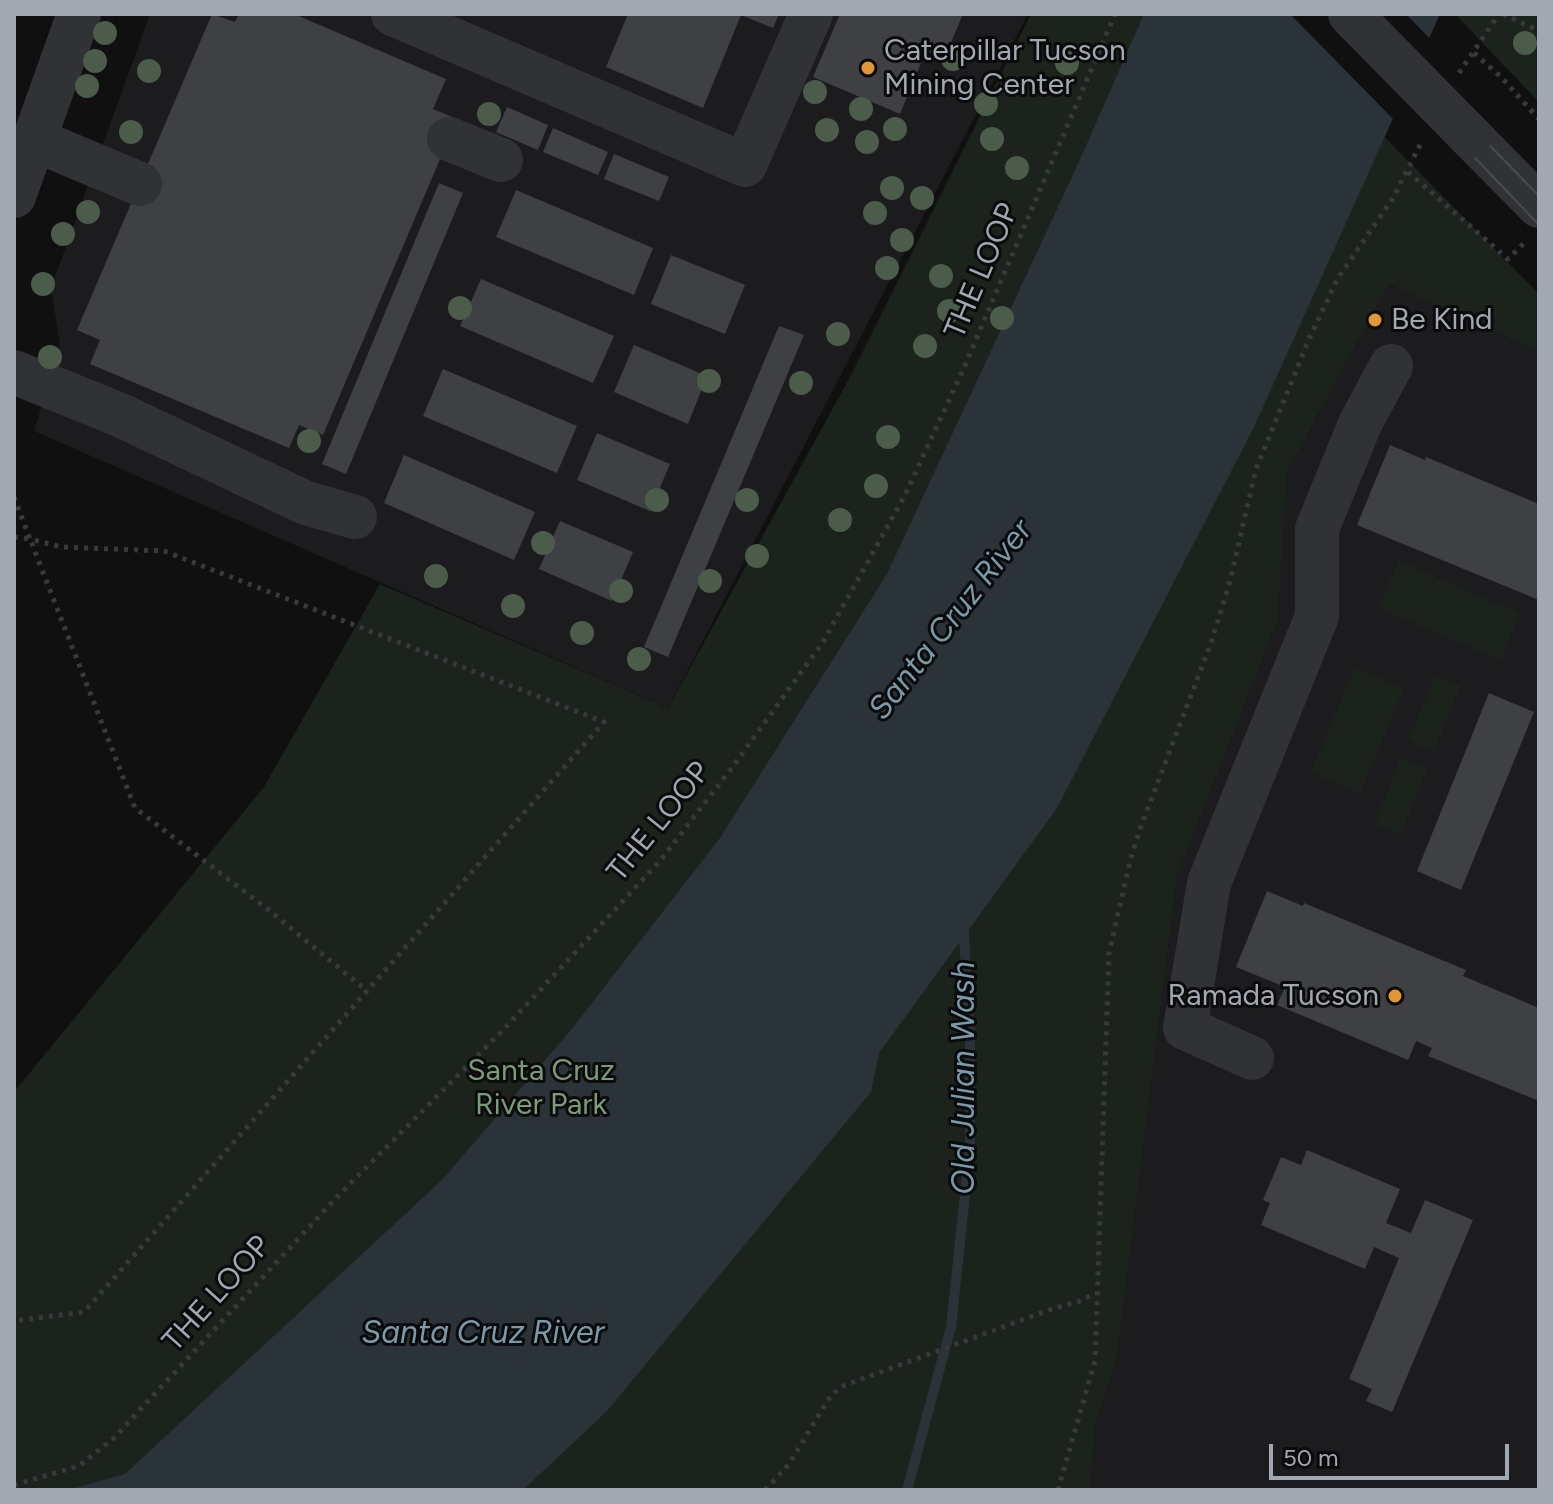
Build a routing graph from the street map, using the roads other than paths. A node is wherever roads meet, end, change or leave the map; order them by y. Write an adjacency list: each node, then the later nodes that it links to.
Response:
1 (79, 14): 6 (street)
2 (393, 14): 3 (street)
3 (811, 14)
4 (1350, 14): 10 (street, bridge)
5 (449, 139): 7 (street)
6 (35, 140): 8 (street); 9 (street)
7 (501, 160)
8 (140, 184)
9 (14, 196)
10 (1532, 224)
11 (1391, 366): 14 (street)
12 (14, 372): 13 (street)
13 (355, 517)
14 (1252, 1058)

